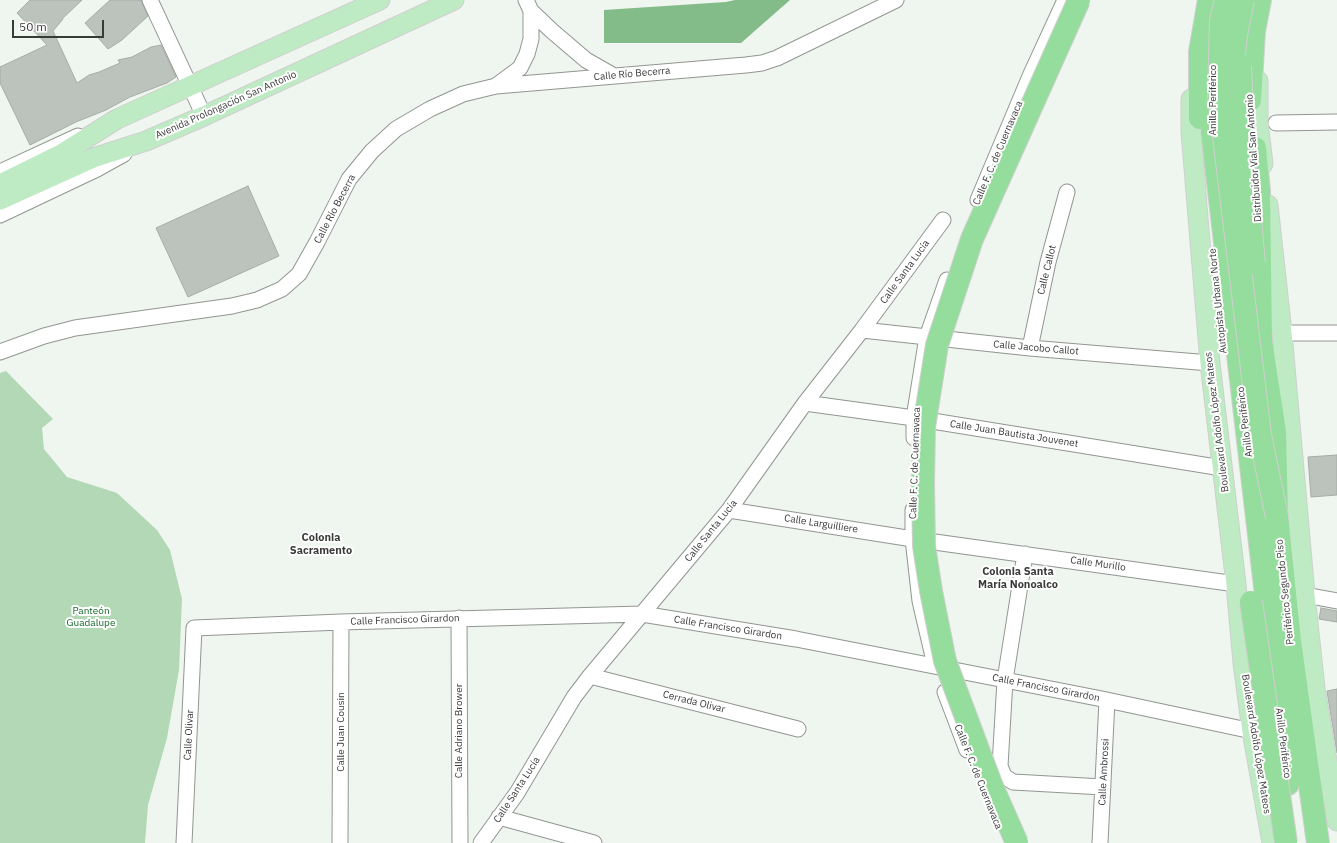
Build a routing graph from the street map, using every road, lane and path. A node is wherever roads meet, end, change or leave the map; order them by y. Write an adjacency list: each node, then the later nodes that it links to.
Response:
1 (150, 0): 20 (street)
2 (380, 0): 20 (main road)
3 (454, 0): 22 (main road, Avenida Prolongación San Antonio)
4 (896, 0): 19 (street, Calle Río Becerra)
5 (1065, 0): 36 (street, Calle F. C. de Cuernavaca)
6 (1079, 0): 72 (highway, bridge)
7 (1200, 0): 40 (main road, Boulevard Adolfo López Mateos)
8 (1208, 0): 76 (highway, Autopista Urbana Norte, bridge)
9 (1218, 0): 61 (highway, Anillo Periférico)
10 (1226, 0): 18 (highway, bridge)
11 (1233, 0): 18 (highway)
12 (1243, 0): 18 (highway, bridge)
13 (1247, 0): 78 (highway, Anillo Periférico)
14 (1253, 0): 18 (highway)
15 (1260, 0): 37 (highway, Distribuidor Vial San Antonio)
16 (1270, 0): 34 (main road)
17 (529, 6): 19 (street); 21 (street)
18 (1230, 62): 37 (highway, bridge); 45 (highway, bridge)
19 (614, 76): 21 (street, Calle Río Becerra)
20 (190, 86): 22 (street); 23 (main road)
21 (496, 86): 39 (street, Calle Río Becerra)
22 (204, 116): 26 (main road, Avenida Prolongación San Antonio)
23 (117, 119): 27 (street); 28 (main road)
24 (1337, 122): 25 (street)
25 (1276, 123)
26 (146, 141): 30 (main road); 31 (street, Avenida Prolongación San Antonio)
27 (0, 172)
28 (0, 184)
29 (1067, 192): 38 (street, Calle Callot)
30 (0, 200)
31 (0, 215)
32 (944, 220): 33 (street, Calle Santa Lucía)
33 (862, 330): 36 (street, Calle Jacobo Callot); 41 (street, Calle Santa Lucía)
34 (1282, 333): 35 (street); 49 (main road)
35 (1337, 333)
36 (927, 337): 38 (street, Calle Jacobo Callot); 42 (street, Calle F. C. de Cuernavaca)
37 (1261, 341): 45 (highway, Periférico Segundo Piso, bridge)
38 (1030, 348): 40 (street, Calle Jacobo Callot)
39 (0, 352)
40 (1210, 363): 43 (main road, Boulevard Adolfo López Mateos)
41 (805, 403): 42 (street, Calle Juan Bautista Jouvenet); 44 (street, Calle Santa Lucía)
42 (914, 418): 43 (street, Calle Juan Bautista Jouvenet); 46 (street, Calle F. C. de Cuernavaca)
43 (1222, 468): 48 (main road, Boulevard Adolfo López Mateos)
44 (729, 510): 46 (street, Calle Larguilliere); 51 (street, Calle Santa Lucía)
45 (1277, 517): 55 (highway, Periférico Segundo Piso)
46 (913, 539): 47 (street, Calle Murillo); 56 (street, Calle F. C. de Cuernavaca)
47 (1025, 554): 48 (street, Calle Murillo); 58 (street)
48 (1236, 584): 62 (main road, Boulevard Adolfo López Mateos)
49 (1305, 596): 50 (street); 65 (main road)
50 (1337, 602)
51 (642, 614): 52 (street, Calle Francisco Girardon); 56 (street, Calle Francisco Girardon); 57 (street, Calle Santa Lucía)
52 (459, 618): 53 (street, Calle Francisco Girardon); 68 (street, Calle Adriano Brower)
53 (341, 622): 54 (street, Calle Francisco Girardon); 67 (street, Calle Juan Cousin)
54 (194, 628): 66 (street, Calle Olivar)
55 (1290, 641): 79 (highway, Periférico Segundo Piso); 80 (highway)
56 (936, 666): 58 (street, Calle Francisco Girardon); 71 (street, Calle F. C. de Cuernavaca)
57 (590, 676): 60 (street, Cerrada Olivar); 64 (street, Calle Santa Lucía)
58 (1005, 680): 59 (street, Calle Francisco Girardon); 63 (street)
59 (1107, 700): 62 (street, Calle Francisco Girardon); 63 (street, Calle Ambrossi)
60 (798, 729)
61 (1281, 730): 75 (highway); 77 (highway, Anillo Periférico)
62 (1252, 731): 74 (main road, Boulevard Adolfo López Mateos)
63 (1103, 787): 73 (street, Calle Ambrossi)
64 (499, 817): 69 (street, Calle Santa Lucía); 70 (street)
65 (1337, 821)
66 (184, 843)
67 (340, 843)
68 (460, 843)
69 (480, 843)
70 (594, 843)
71 (1006, 843)
72 (1016, 843)
73 (1100, 843)
74 (1272, 843)
75 (1279, 843)
76 (1286, 843)
77 (1296, 843)
78 (1311, 843)
79 (1318, 843)
80 (1334, 843)

